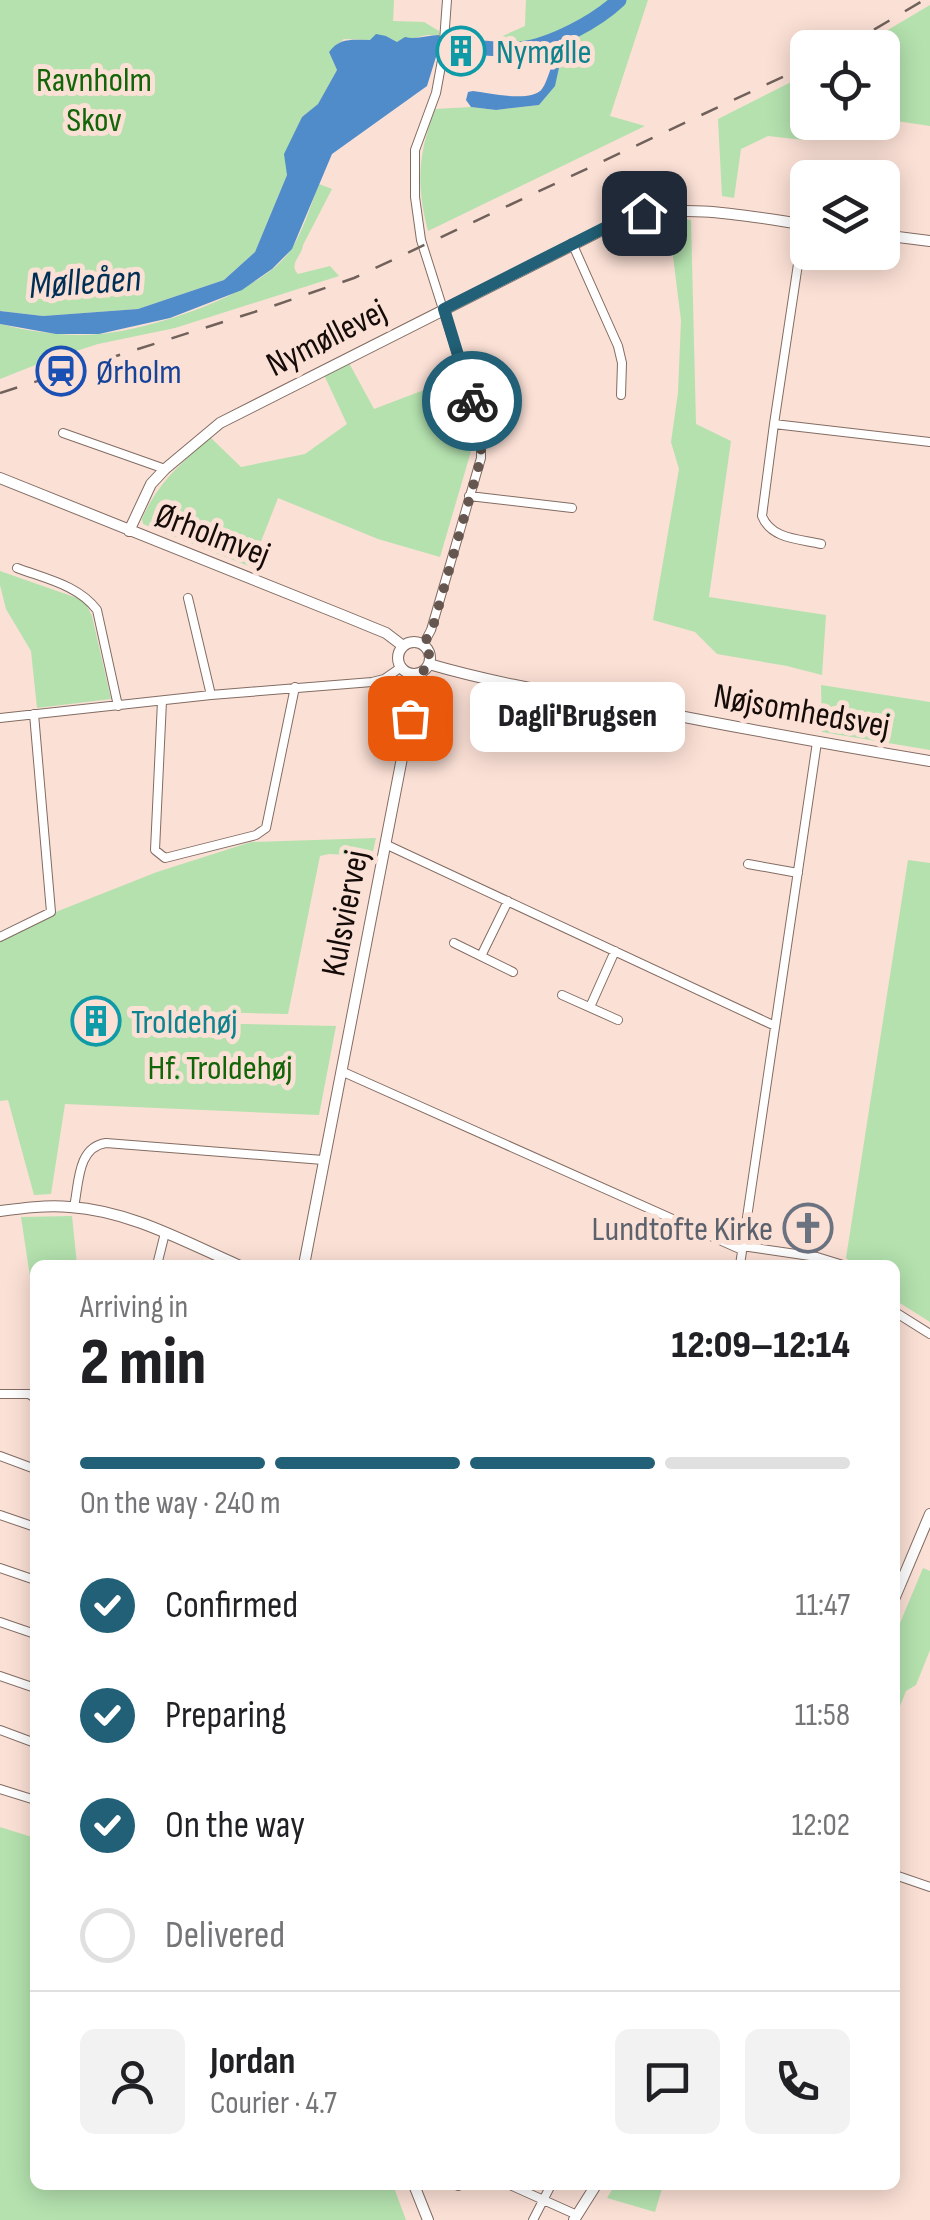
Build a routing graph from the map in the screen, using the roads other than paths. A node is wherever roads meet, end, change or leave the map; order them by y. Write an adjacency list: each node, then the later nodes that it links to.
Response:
1 (446, 0): 7 (street)
2 (790, 223): 5 (street, Nymøllevej)
3 (900, 237): 4 (street)
4 (930, 241)
5 (572, 243): 7 (street, Nymøllevej); 8 (street)
6 (799, 270): 9 (street)
7 (444, 309): 12 (street, Nymøllevej); 14 (street)
8 (620, 395)
9 (774, 424): 11 (street); 17 (street)
10 (63, 433): 12 (street)
11 (930, 442)
12 (165, 468): 16 (street, Nymøllevej)
13 (0, 478): 16 (street, Ørholmvej)
14 (469, 496): 15 (street); 20 (street)
15 (572, 508)
16 (130, 531): 21 (street, Ørholmvej)
17 (821, 544)
18 (17, 568): 28 (street)
19 (188, 598): 26 (street)
20 (423, 645): 21 (street); 22 (street)
21 (402, 646): 23 (street)
22 (429, 664): 24 (street); 31 (street, Nøjsomhedsvej)
23 (400, 668): 24 (street); 25 (street)
24 (414, 675): 33 (street, Kulsviervej)
25 (295, 687): 26 (street); 27 (street)
26 (212, 695): 27 (street)
27 (162, 701): 28 (street)
28 (118, 706): 29 (street)
29 (34, 714): 30 (street); 37 (street)
30 (0, 718)
31 (817, 742): 32 (street, Nøjsomhedsvej); 35 (street)
32 (930, 761)
33 (385, 844): 36 (street); 46 (street, Kulsviervej)
34 (748, 864): 35 (street)
35 (798, 873): 45 (street)
36 (508, 901): 39 (street); 40 (street)
37 (2, 937)
38 (454, 943): 40 (street)
39 (615, 951): 43 (street); 45 (street)
40 (480, 956): 41 (street)
41 (514, 972)
42 (562, 994): 43 (street)
43 (590, 1007): 44 (street)
44 (618, 1020)
45 (776, 1026): 51 (street)
46 (341, 1071): 47 (street, Kulsviervej); 51 (street)
47 (324, 1160): 48 (street); 54 (street, Kulsviervej)
48 (74, 1207): 49 (street); 50 (street)
49 (0, 1210)
50 (165, 1232): 52 (street); 53 (street)
51 (742, 1248): 55 (street); 56 (street)
52 (158, 1260)
53 (227, 1260)
54 (305, 1260)
55 (741, 1260)
56 (827, 1260)
57 (900, 1315): 58 (street)
58 (930, 1334)
59 (0, 1394): 60 (street)
60 (30, 1395)
61 (0, 1456): 62 (street)
62 (30, 1467)
63 (0, 1514): 65 (street)
64 (930, 1514): 68 (street)
65 (30, 1525)
66 (0, 1568): 67 (street)
67 (30, 1578)
68 (900, 1585)
69 (0, 1622): 70 (street)
70 (30, 1632)
71 (0, 1676): 72 (street)
72 (30, 1686)
73 (0, 1730): 74 (street)
74 (30, 1740)
75 (0, 1789): 76 (street)
76 (30, 1798)
77 (900, 1877): 78 (street)
78 (930, 1886)
79 (416, 2190): 85 (street)
80 (521, 2190): 83 (street)
81 (548, 2190): 83 (street)
82 (593, 2190): 84 (street)
83 (543, 2200): 84 (street); 86 (street)
84 (576, 2217)
85 (428, 2220)
86 (532, 2220)

